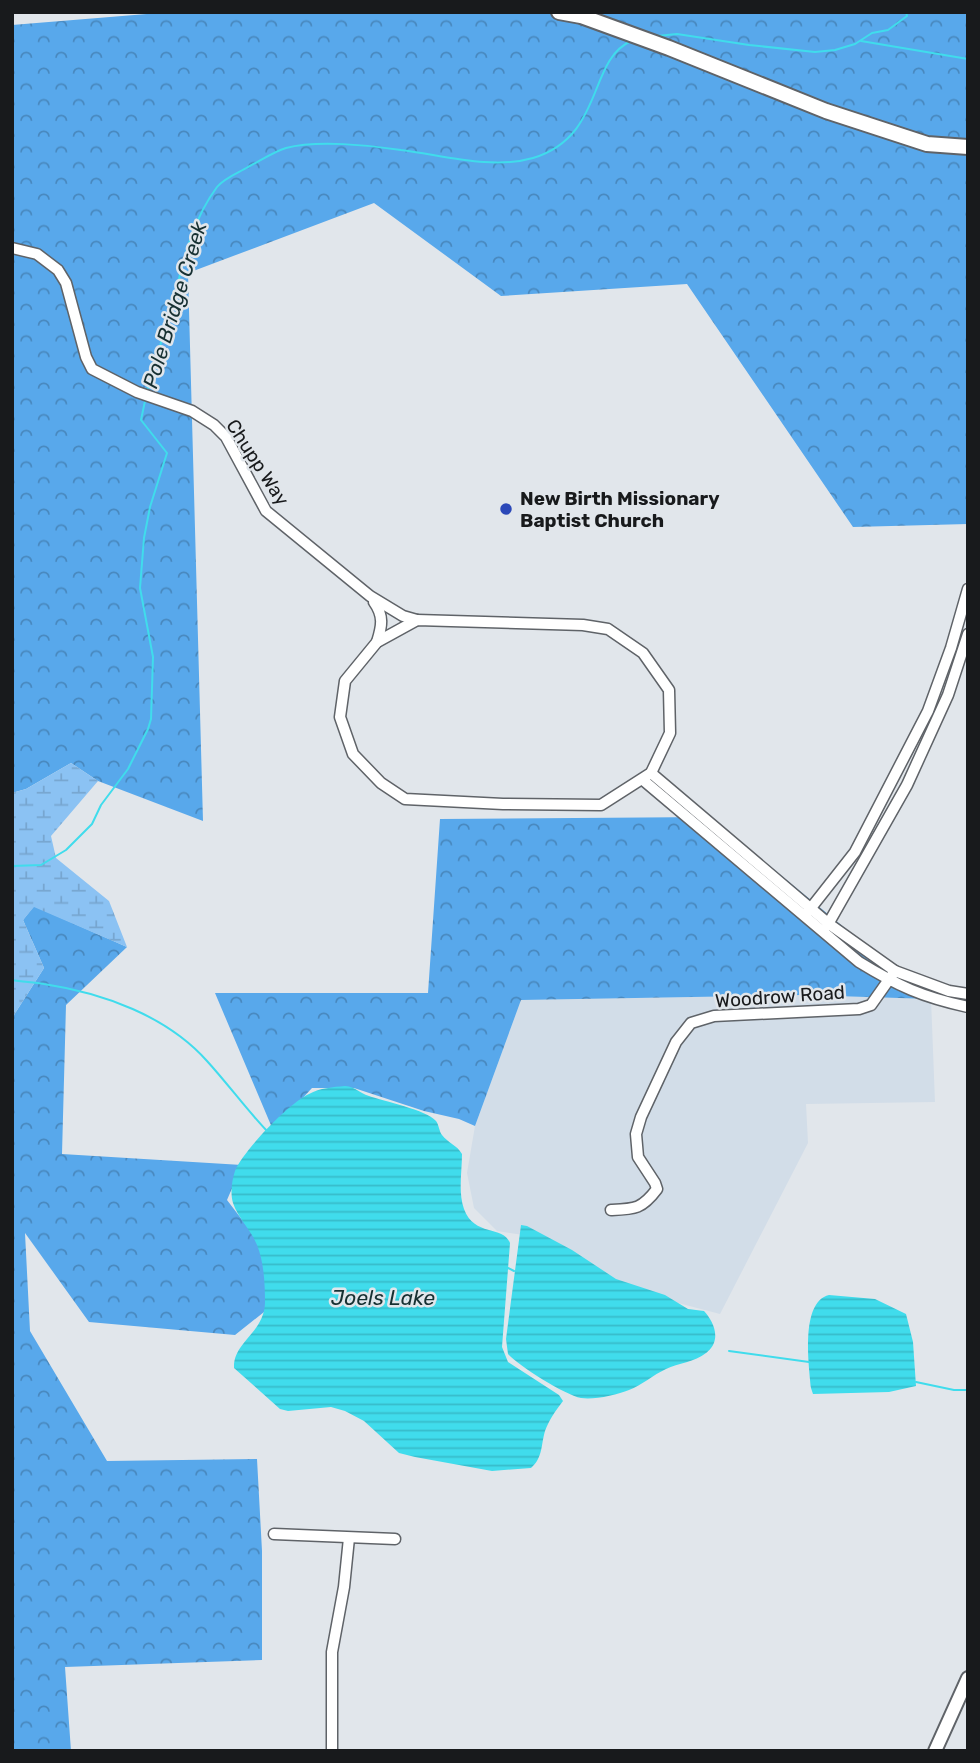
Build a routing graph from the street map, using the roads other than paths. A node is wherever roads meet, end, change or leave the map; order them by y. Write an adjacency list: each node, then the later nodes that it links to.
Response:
1 (559, 12): 2 (highway)
2 (968, 144)
3 (12, 248): 5 (street, Chupp Way)
4 (968, 589): 10 (street)
5 (370, 596): 6 (street, Chupp Way); 8 (street)
6 (417, 620): 8 (street); 9 (street)
7 (968, 634): 11 (street)
8 (377, 642): 9 (street)
9 (647, 777): 10 (street, Woodrow Road)
10 (808, 913): 11 (street, Woodrow Road)
11 (825, 928): 12 (street, Woodrow Road)
12 (892, 976): 13 (street, Woodrow Road); 14 (street, Woodrow Road); 15 (street, Woodrow Road)
13 (968, 994)
14 (968, 1007)
15 (611, 1210)
16 (274, 1534): 17 (street)
17 (349, 1538): 18 (street); 20 (street)
18 (395, 1539)
19 (968, 1678): 21 (main road)
20 (332, 1751)
21 (935, 1751)

